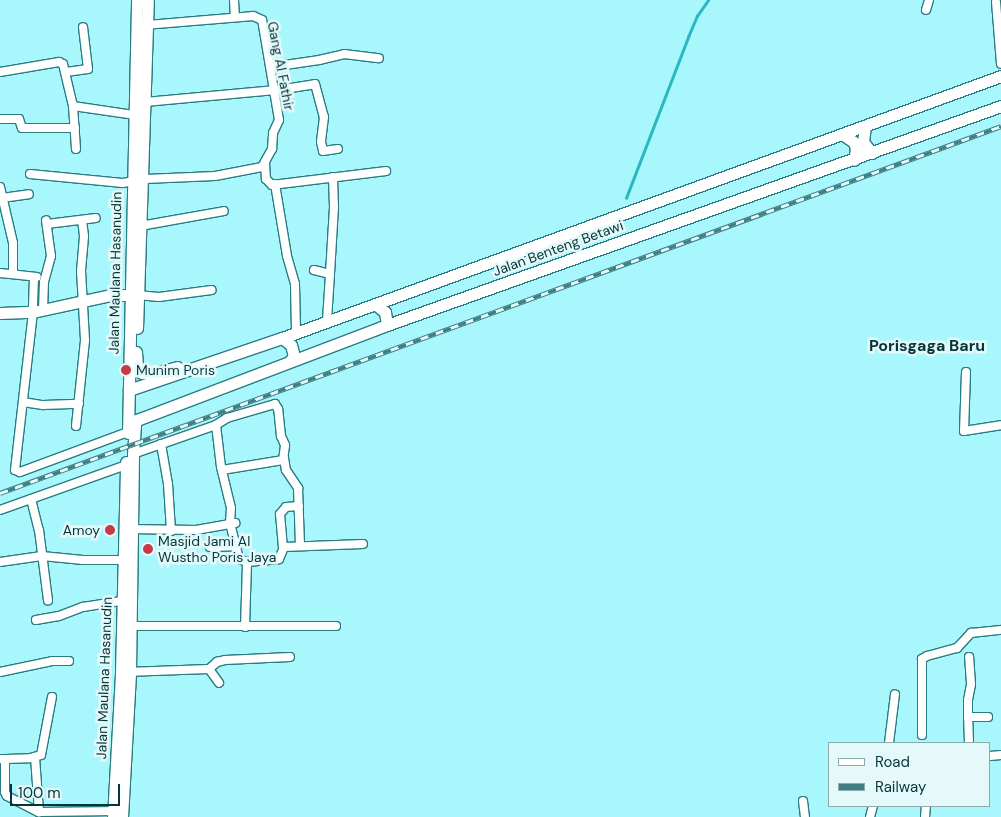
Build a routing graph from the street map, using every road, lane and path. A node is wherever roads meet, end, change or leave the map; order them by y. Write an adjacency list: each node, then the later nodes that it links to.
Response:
1 (137, 0): 8 (main road, Jalan Maulana Hasanudin)
2 (148, 0): 8 (main road, Jalan Maulana Hasanudin)
3 (234, 0): 7 (street)
4 (929, 0): 6 (street)
5 (996, 2): 11 (street)
6 (926, 10)
7 (236, 17): 8 (street, Gang Al Fathir); 12 (street, Gang Al Fathir)
8 (146, 25): 16 (main road, Jalan Maulana Hasanudin)
9 (83, 27): 14 (street)
10 (379, 58): 12 (street)
11 (1001, 64)
12 (271, 67): 17 (street, Gang Al Fathir)
13 (0, 72): 14 (street)
14 (66, 72): 19 (street)
15 (1001, 76): 24 (main road, Jalan Benteng Betawi)
16 (141, 81): 18 (main road, Jalan Maulana Hasanudin); 21 (main road, Jalan Maulana Hasanudin)
17 (273, 90): 18 (street); 27 (street); 29 (street, Gang Al Fathir)
18 (148, 101): 33 (main road, Jalan Maulana Hasanudin)
19 (73, 106): 21 (street); 23 (street)
20 (1001, 106): 28 (main road, Jalan Benteng Betawi)
21 (135, 115): 33 (main road, Jalan Maulana Hasanudin)
22 (0, 119): 23 (street)
23 (75, 128): 26 (street)
24 (864, 129): 25 (main road, Jalan Benteng Betawi); 28 (main road)
25 (845, 135): 28 (main road); 51 (main road, Jalan Benteng Betawi)
26 (76, 149)
27 (338, 149)
28 (862, 154): 55 (main road, Jalan Benteng Betawi)
29 (265, 162): 33 (street); 34 (street)
30 (386, 170): 32 (street)
31 (30, 174): 33 (street)
32 (333, 177): 34 (street); 45 (street)
33 (143, 180): 41 (main road, Jalan Maulana Hasanudin); 49 (main road, Jalan Maulana Hasanudin)
34 (275, 184): 56 (street)
35 (0, 187): 37 (street)
36 (29, 194): 37 (street)
37 (2, 198): 44 (street)
38 (224, 211): 41 (street)
39 (96, 218): 40 (street)
40 (82, 220): 47 (street); 50 (street)
41 (140, 226): 49 (main road, Jalan Maulana Hasanudin)
42 (314, 270): 45 (street)
43 (0, 273): 44 (street)
44 (12, 273): 46 (street)
45 (330, 274): 54 (street)
46 (34, 277): 47 (street); 52 (street)
47 (44, 278): 52 (street)
48 (212, 290): 49 (street)
49 (133, 294): 50 (main road); 59 (main road, Jalan Maulana Hasanudin); 61 (main road, Jalan Maulana Hasanudin)
50 (84, 299): 52 (main road); 64 (street)
51 (375, 304): 54 (main road, Jalan Benteng Betawi); 55 (main road)
52 (38, 311): 53 (main road); 62 (street)
53 (0, 313)
54 (326, 321): 56 (main road, Jalan Benteng Betawi)
55 (387, 325): 58 (main road, Jalan Benteng Betawi)
56 (296, 333): 57 (main road, Jalan Benteng Betawi)
57 (282, 338): 58 (main road); 59 (main road, Jalan Benteng Betawi)
58 (290, 360): 65 (main road, Jalan Benteng Betawi)
59 (219, 361): 61 (main road, Jalan Benteng Betawi)
60 (966, 372): 67 (street)
61 (129, 390): 63 (main road, Jalan Maulana Hasanudin)
62 (23, 402): 64 (street); 69 (street)
63 (129, 403): 65 (main road); 69 (main road, Jalan Maulana Hasanudin)
64 (79, 404): 68 (street)
65 (160, 410): 69 (main road, Jalan Benteng Betawi)
66 (216, 424): 70 (street); 71 (street); 73 (street)
67 (1001, 425)
68 (76, 426)
69 (131, 431): 72 (main road, Jalan Maulana Hasanudin)
70 (161, 444): 72 (street); 79 (street)
71 (284, 458): 73 (street); 75 (street)
72 (131, 461): 74 (street); 78 (main road, Jalan Maulana Hasanudin)
73 (222, 470): 77 (street)
74 (31, 499): 76 (street); 85 (street)
75 (299, 506): 82 (street); 84 (street)
76 (0, 510)
77 (232, 523): 79 (street); 81 (street)
78 (128, 529): 79 (street); 86 (main road, Jalan Maulana Hasanudin); 92 (main road, Jalan Maulana Hasanudin)
79 (171, 531)
80 (363, 544): 82 (street)
81 (235, 546): 83 (street); 88 (street)
82 (300, 546): 84 (street)
83 (210, 547)
84 (283, 548): 88 (street)
85 (42, 556): 86 (street); 87 (street); 89 (street)
86 (123, 560): 90 (main road, Jalan Maulana Hasanudin)
87 (0, 562)
88 (246, 562): 94 (street)
89 (48, 600)
90 (122, 601): 91 (street); 92 (main road, Jalan Maulana Hasanudin)
91 (36, 620)
92 (132, 626): 94 (street); 101 (main road, Jalan Maulana Hasanudin)
93 (336, 626): 94 (street)
94 (245, 627)
95 (1001, 630): 107 (street)
96 (290, 657): 99 (street)
97 (969, 658): 106 (street)
98 (69, 661): 100 (street)
99 (209, 669): 101 (street); 102 (street)
100 (0, 672)
101 (130, 672): 114 (main road, Jalan Maulana Hasanudin)
102 (219, 683)
103 (895, 694): 108 (street)
104 (52, 697): 110 (street)
105 (988, 716): 106 (street)
106 (968, 717): 109 (street)
107 (922, 735)
108 (889, 742)
109 (969, 742)
110 (34, 757): 111 (street); 113 (street)
111 (3, 759): 113 (street)
112 (803, 801): 115 (street)
113 (44, 814): 114 (street)
114 (117, 814)
115 (805, 817)

